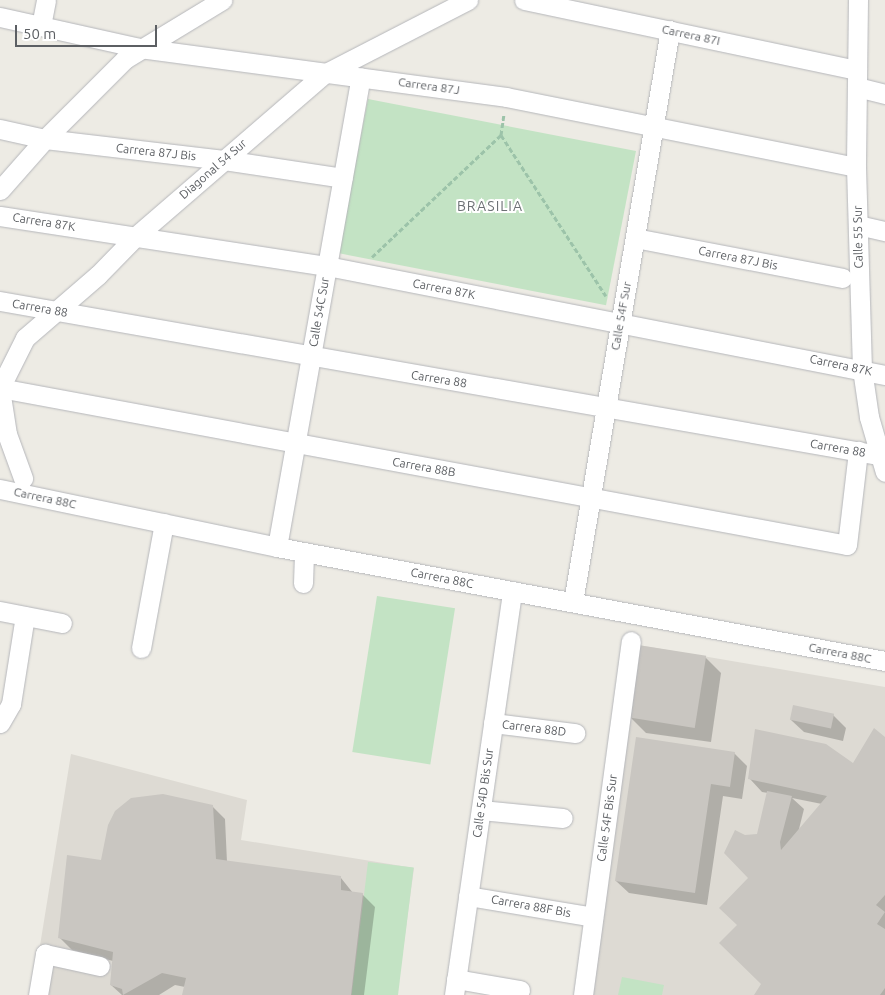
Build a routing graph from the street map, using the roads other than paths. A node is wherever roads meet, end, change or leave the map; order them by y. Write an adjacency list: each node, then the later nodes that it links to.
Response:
1 (46, 0): 7 (street)
2 (222, 0): 9 (street)
3 (468, 0): 10 (street, Diagonal 54 Sur)
4 (524, 0): 8 (street, Carrera 87I)
5 (858, 0): 12 (street, Calle 55 Sur)
6 (0, 17): 7 (street, Carrera 87J)
7 (41, 26): 9 (street, Carrera 87J)
8 (670, 30): 12 (street, Carrera 87I); 14 (street, Calle 54F Sur)
9 (140, 48): 10 (street, Carrera 87J); 16 (street)
10 (324, 74): 11 (street, Carrera 87J); 17 (street, Diagonal 54 Sur)
11 (361, 77): 14 (street, Carrera 87J); 19 (street, Calle 54C Sur)
12 (857, 78): 13 (street, Carrera 87I); 18 (street, Calle 55 Sur)
13 (885, 94)
14 (653, 128): 18 (street, Carrera 87J); 25 (street, Calle 54F Sur)
15 (0, 129): 16 (street, Carrera 87J Bis)
16 (44, 139): 17 (street, Carrera 87J Bis); 20 (street)
17 (224, 160): 19 (street, Carrera 87J Bis); 24 (street, Diagonal 54 Sur)
18 (856, 167): 22 (street, Calle 55 Sur)
19 (343, 178): 26 (street, Calle 54C Sur)
20 (0, 190)
21 (0, 216): 24 (street, Carrera 87K)
22 (858, 225): 23 (street); 32 (street, Calle 55 Sur)
23 (885, 231)
24 (135, 236): 26 (street, Carrera 87K); 29 (street, Diagonal 54 Sur)
25 (635, 238): 27 (street, Carrera 87J Bis); 30 (street, Calle 54F Sur)
26 (327, 266): 30 (street, Carrera 87K); 31 (street, Calle 54C Sur)
27 (842, 278)
28 (0, 301): 29 (street, Carrera 88)
29 (56, 311): 31 (street, Carrera 88); 34 (street, Diagonal 54 Sur)
30 (620, 322): 32 (street, Carrera 87K); 35 (street, Calle 54F Sur)
31 (310, 358): 35 (street, Carrera 88); 36 (street, Calle 54C Sur)
32 (862, 369): 33 (street, Carrera 87K); 38 (street, Calle 55 Sur)
33 (885, 374)
34 (0, 388): 36 (street, Carrera 88B); 39 (street)
35 (606, 406): 37 (street, Carrera 88); 41 (street, Calle 54F Sur)
36 (295, 443): 41 (street, Carrera 88B); 43 (street, Calle 54C Sur)
37 (858, 451): 38 (street, Carrera 88); 41 (street, Carrera 88B)
38 (881, 463)
39 (23, 478)
40 (0, 488): 42 (street, Carrera 88C)
41 (591, 498): 47 (street, Calle 54F Sur)
42 (164, 523): 43 (street, Carrera 88C); 52 (street)
43 (276, 547): 44 (street, Carrera 88C)
44 (304, 552): 45 (street); 46 (street, Carrera 88C)
45 (303, 583)
46 (512, 591): 47 (street, Carrera 88C); 55 (street, Calle 54D Bis Sur)
47 (573, 602): 53 (street, Carrera 88C)
48 (0, 611): 49 (street)
49 (26, 616): 50 (street); 54 (street)
50 (62, 623)
51 (631, 641): 60 (street, Calle 54F Bis Sur)
52 (141, 648)
53 (885, 661)
54 (0, 723)
55 (493, 723): 56 (street, Carrera 88D); 57 (street, Calle 54D Bis Sur)
56 (575, 732)
57 (481, 810): 58 (street); 59 (street, Calle 54D Bis Sur)
58 (563, 818)
59 (468, 896): 60 (street, Carrera 88F Bis); 62 (street, Calle 54D Bis Sur)
60 (593, 917): 65 (street, Calle 54F Bis Sur)
61 (100, 966): 64 (street)
62 (455, 987): 63 (street)
63 (520, 990)
64 (38, 995)
65 (582, 995)

